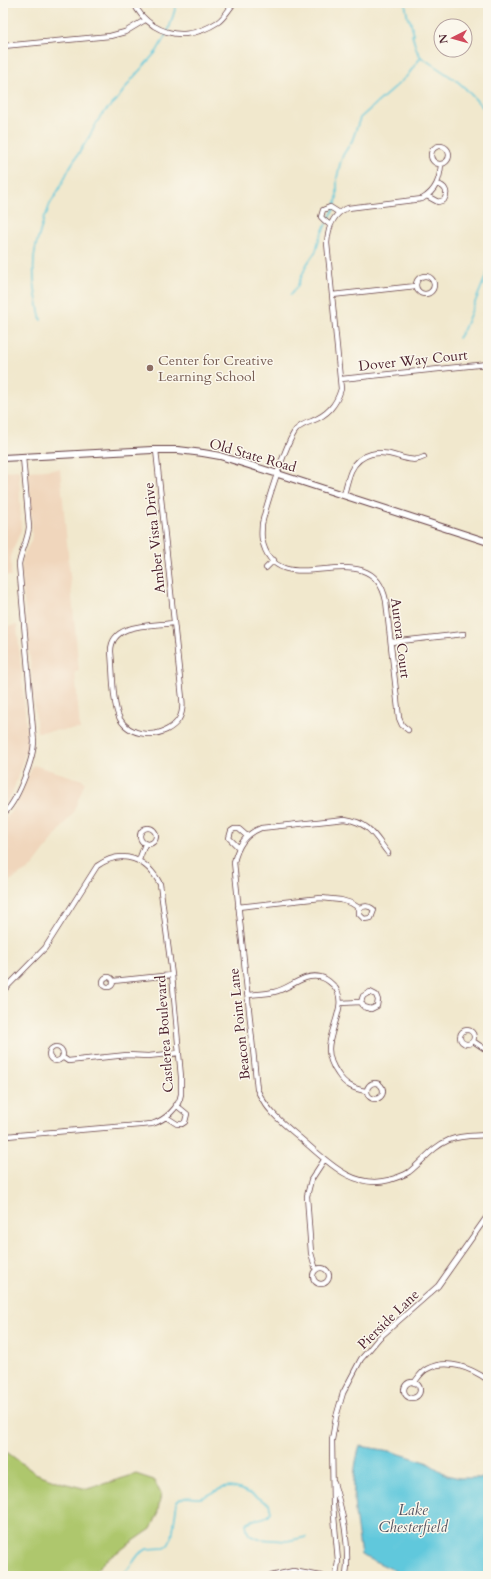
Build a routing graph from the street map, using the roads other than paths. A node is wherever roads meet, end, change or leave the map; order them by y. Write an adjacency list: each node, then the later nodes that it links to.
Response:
1 (134, 3): 3 (street)
2 (234, 3): 3 (street)
3 (145, 20): 4 (street)
4 (3, 46)
5 (441, 164): 6 (street)
6 (437, 184): 7 (street); 7 (street)
7 (427, 196): 8 (street)
8 (338, 212): 9 (street); 9 (street)
9 (330, 225): 11 (street)
10 (416, 286): 11 (street)
11 (332, 295): 13 (street)
12 (488, 364): 13 (street, Dover Way Court)
13 (341, 379): 18 (street)
14 (156, 450): 15 (street, Old State Road); 18 (street, Old State Road); 23 (street, Amber Vista Drive)
15 (23, 457): 17 (street, Old State Road); 27 (street)
16 (424, 457): 19 (street)
17 (3, 458)
18 (278, 474): 19 (street, Old State Road); 21 (street)
19 (344, 495): 20 (street, Old State Road)
20 (488, 542)
21 (274, 560): 22 (street); 25 (street, Aurora Court)
22 (266, 568)
23 (174, 623): 23 (street, Amber Vista Drive)
24 (464, 634): 25 (street)
25 (391, 642): 26 (street, Aurora Court)
26 (408, 730)
27 (3, 814)
28 (247, 836): 30 (street, Beacon Point Lane); 30 (street); 31 (street, Beacon Point Lane)
29 (145, 844): 32 (street)
30 (238, 847): 33 (street, Beacon Point Lane)
31 (388, 853)
32 (139, 860): 35 (street, Castlerea Boulevard); 37 (street)
33 (238, 907): 34 (street); 38 (street, Beacon Point Lane)
34 (359, 908)
35 (172, 975): 36 (street); 43 (street, Castlerea Boulevard)
36 (113, 981)
37 (3, 991)
38 (247, 995): 40 (street); 50 (street, Beacon Point Lane)
39 (361, 1002): 40 (street)
40 (340, 1003): 45 (street)
41 (473, 1041): 42 (street)
42 (488, 1051)
43 (179, 1053): 44 (street); 46 (street, Castlerea Boulevard)
44 (62, 1057)
45 (366, 1091)
46 (176, 1105): 47 (street, Castlerea Boulevard); 47 (street)
47 (166, 1117): 48 (street, Castlerea Boulevard)
48 (3, 1134)
49 (488, 1135): 50 (street, Beacon Point Lane)
50 (324, 1160): 52 (street)
51 (488, 1215): 55 (street, Pierside Lane)
52 (316, 1270)
53 (488, 1380): 54 (street)
54 (414, 1383)
55 (332, 1476): 58 (street, Pierside Lane); 59 (street, Pierside Lane)
56 (271, 1576): 57 (street)
57 (321, 1576)
58 (336, 1576)
59 (346, 1576)

